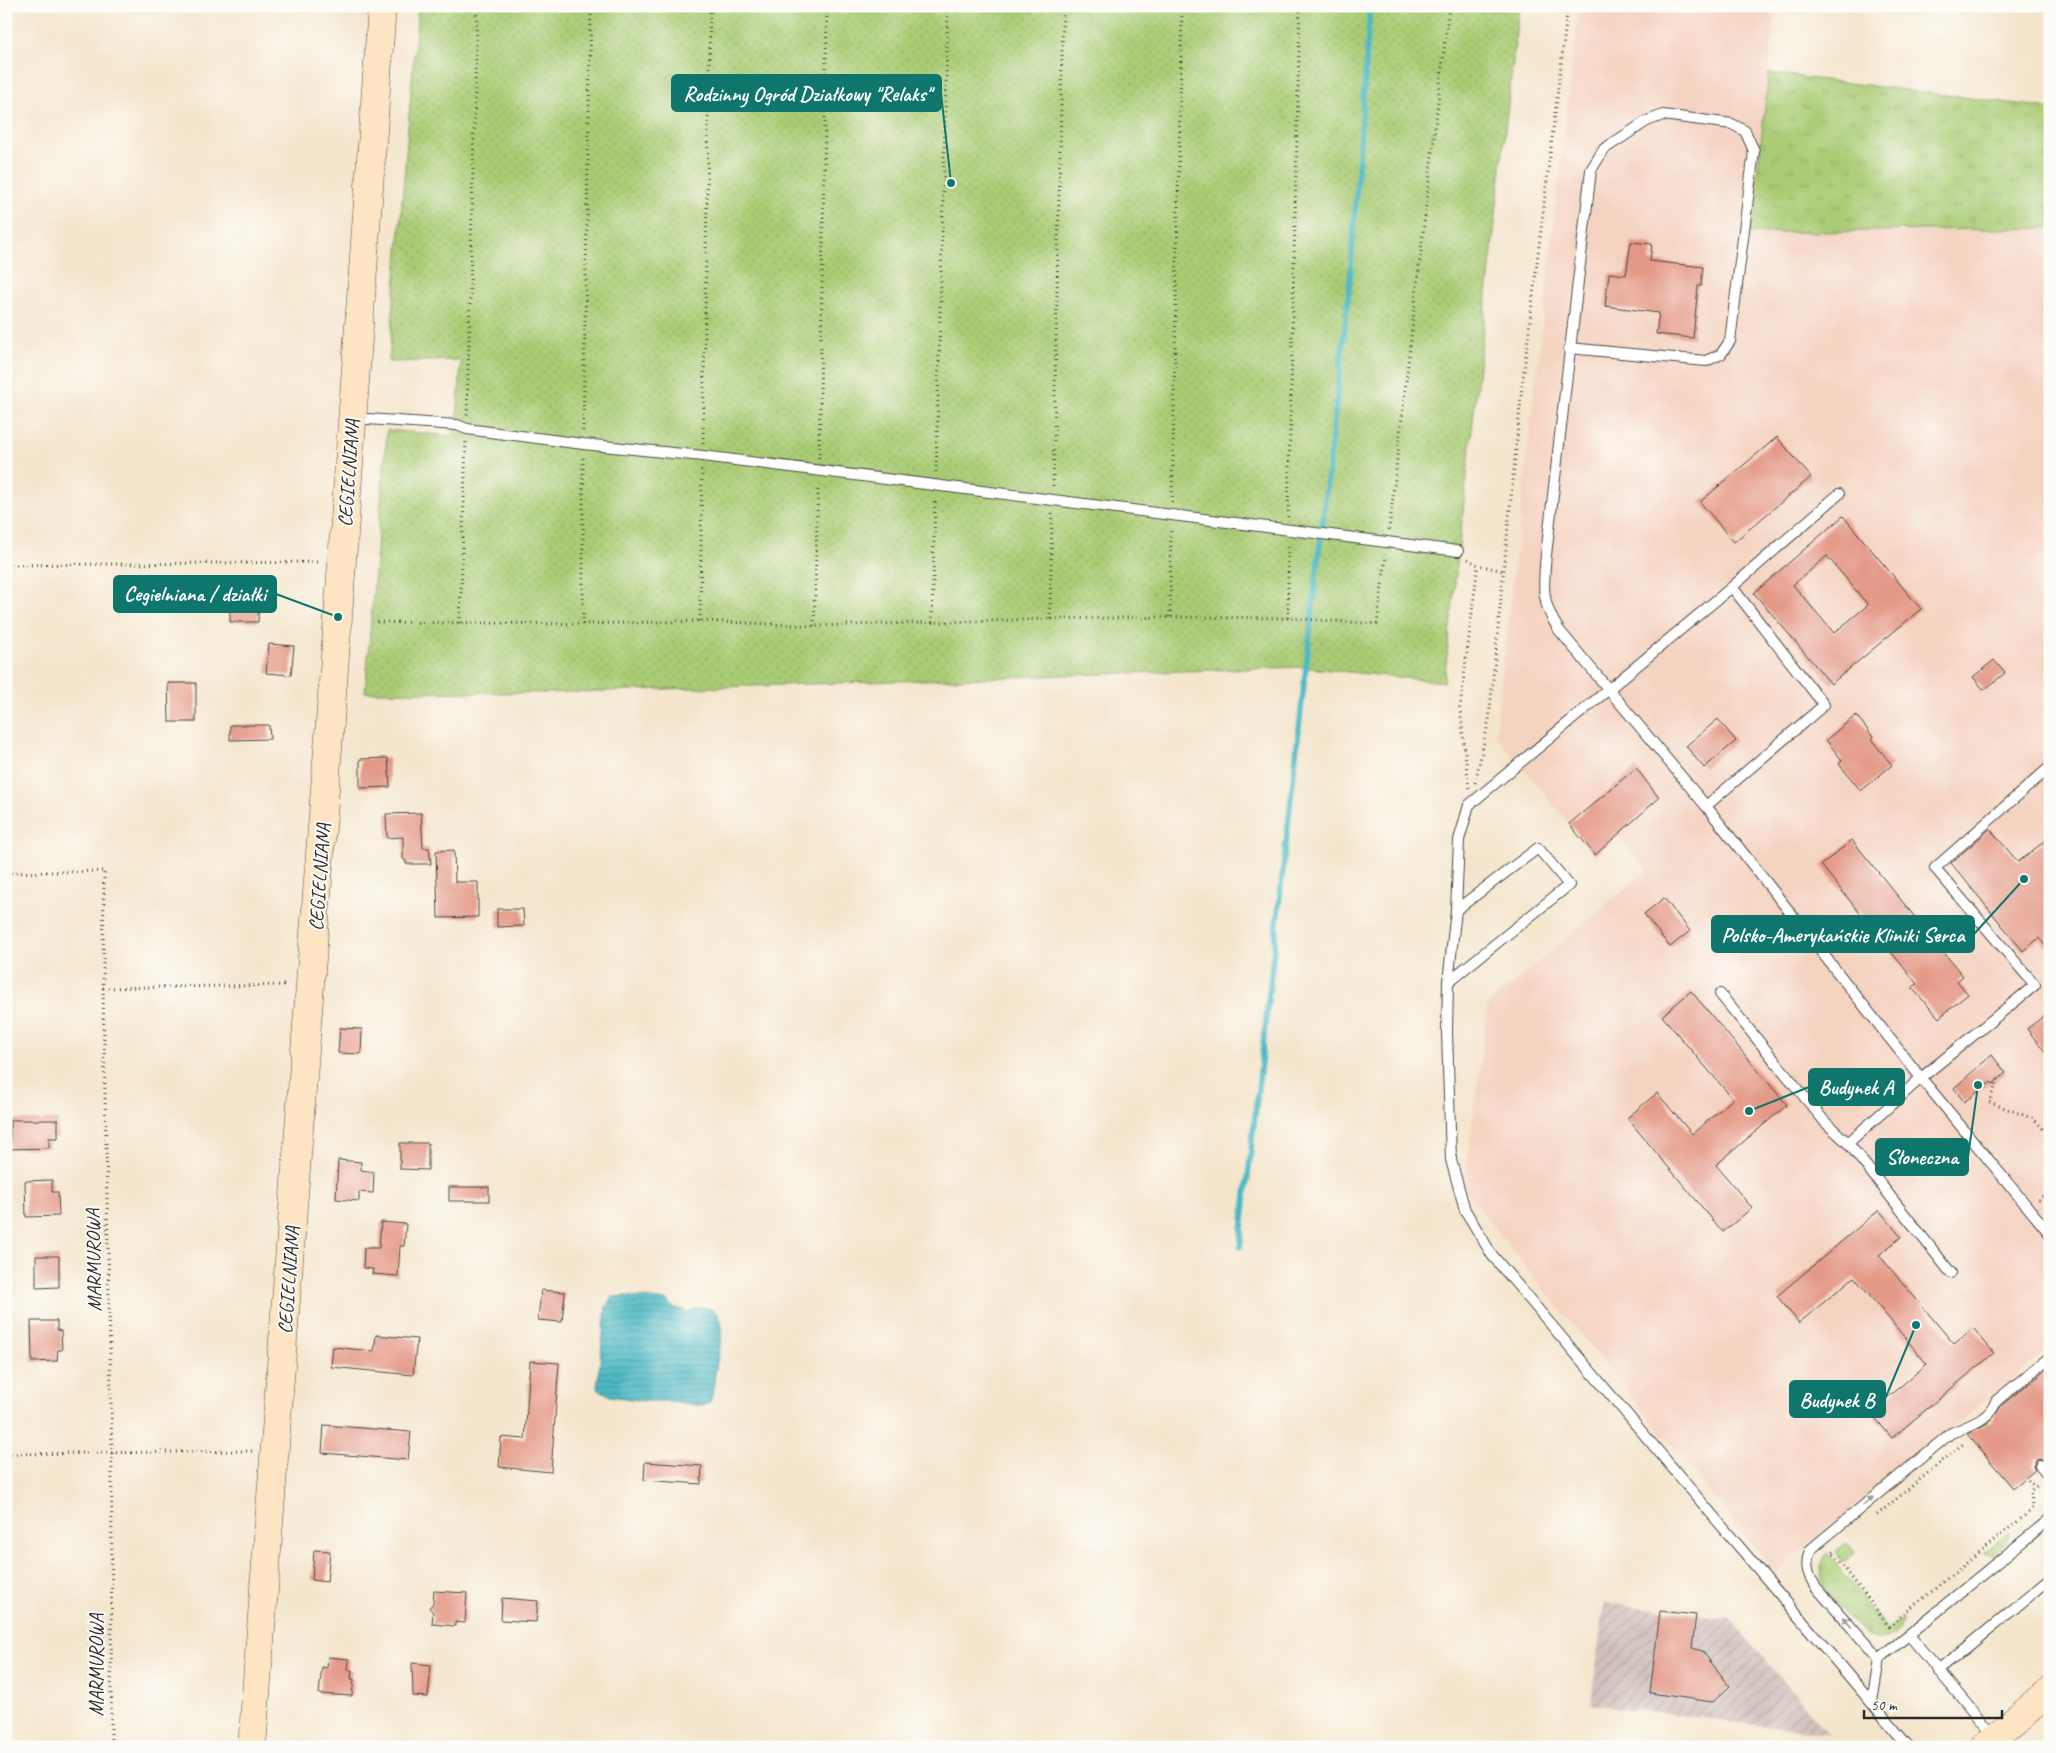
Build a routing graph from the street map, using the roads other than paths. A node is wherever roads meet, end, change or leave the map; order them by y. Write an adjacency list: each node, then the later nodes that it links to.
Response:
1 (382, 6): 3 (street, CEGIELNIANA)
2 (1569, 348): 2 (lane); 7 (lane)
3 (352, 418): 5 (lane); 28 (street, CEGIELNIANA)
4 (1839, 494): 6 (lane)
5 (1458, 551)
6 (1732, 587): 7 (lane); 9 (lane)
7 (1608, 690): 9 (lane); 10 (lane)
8 (2050, 767): 13 (lane)
9 (1706, 806): 13 (lane)
10 (1456, 910): 11 (lane); 11 (lane)
11 (1448, 982): 26 (lane)
12 (1720, 994): 14 (lane)
13 (1921, 1078): 14 (lane); 15 (lane)
14 (1848, 1142): 16 (lane)
15 (2050, 1234)
16 (1952, 1273)
17 (2050, 1357): 23 (lane, one-way to 17)
18 (2040, 1466): 19 (lane)
19 (2049, 1477)
20 (2050, 1519): 22 (lane)
21 (2050, 1579): 24 (lane)
22 (1909, 1635): 23 (lane); 24 (lane)
23 (1879, 1659): 26 (lane)
24 (1938, 1671): 27 (lane)
25 (2050, 1691): 27 (street)
26 (1872, 1702): 29 (lane)
27 (1989, 1742)
28 (252, 1747)
29 (1909, 1747)

